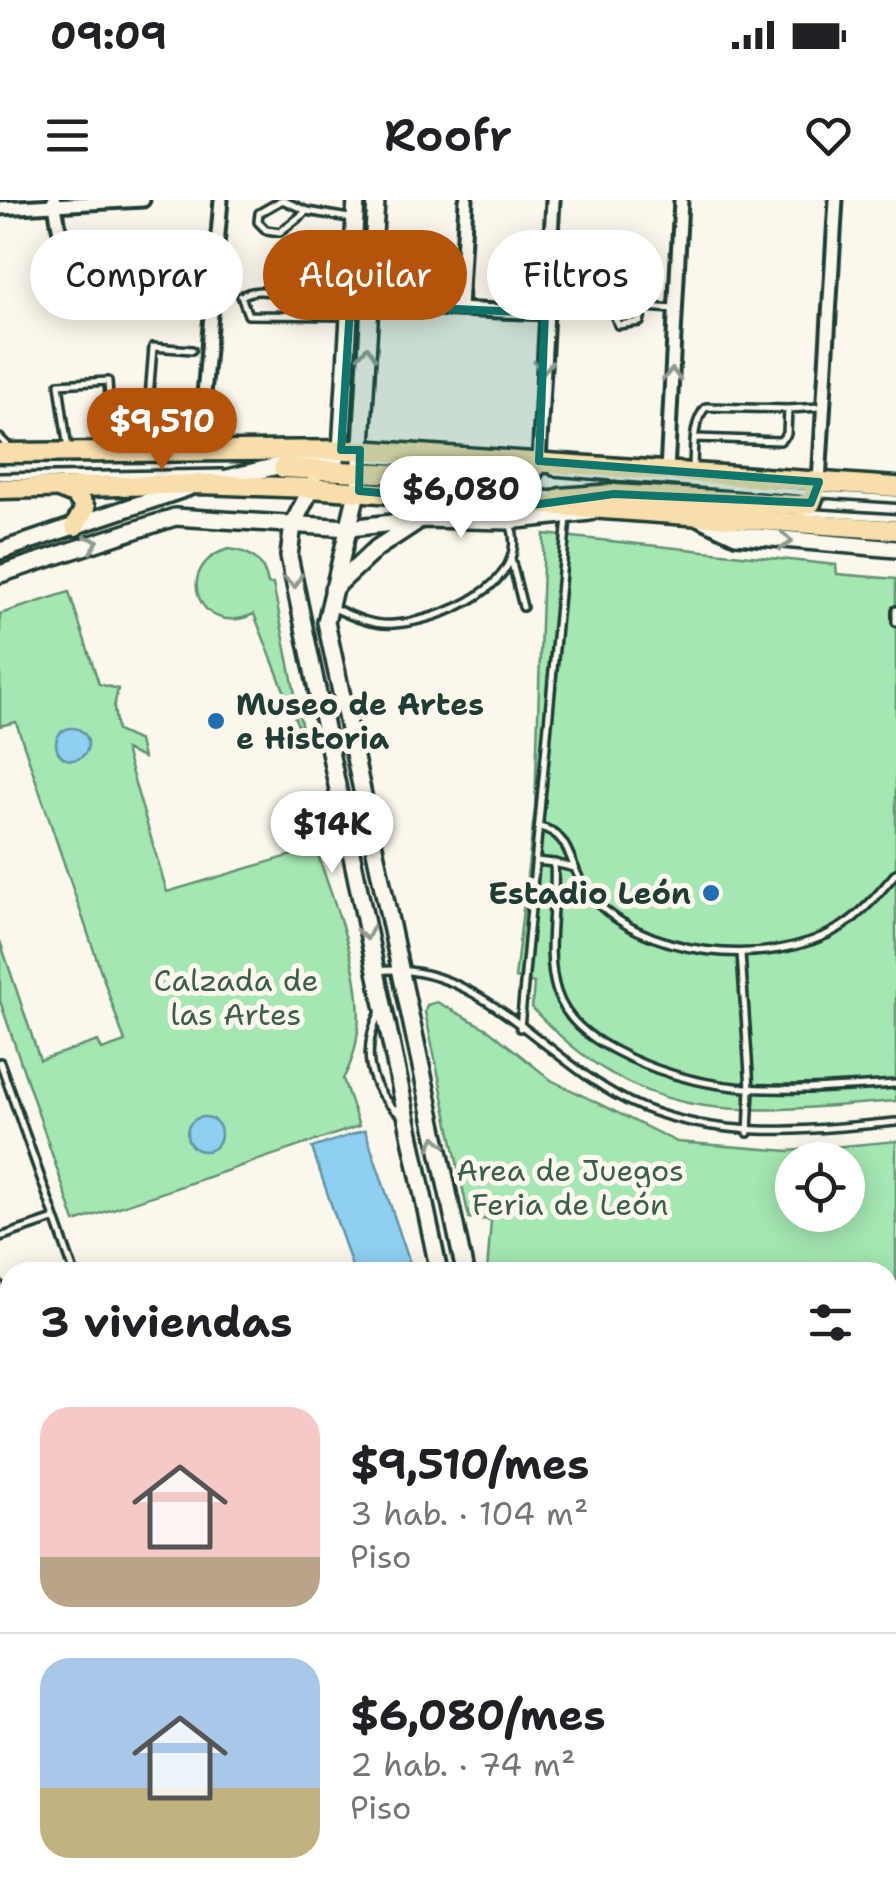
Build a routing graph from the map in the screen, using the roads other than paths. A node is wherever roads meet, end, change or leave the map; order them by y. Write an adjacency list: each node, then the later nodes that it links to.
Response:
1 (143, 200): 9 (street)
2 (221, 200): 33 (street)
3 (356, 200): 12 (street)
4 (376, 200): 15 (street)
5 (466, 200): 16 (street)
6 (552, 200): 17 (street)
7 (681, 200): 20 (street)
8 (836, 200): 26 (street)
9 (55, 202): 10 (street); 13 (street)
10 (0, 208)
11 (307, 211): 11 (lane); 12 (lane)
12 (355, 218): 14 (street)
13 (60, 230)
14 (355, 230)
15 (375, 230)
16 (464, 230)
17 (550, 230)
18 (644, 307): 18 (lane)
19 (664, 308): 20 (lane)
20 (676, 309): 38 (street, one-way to 20)
21 (300, 314): 21 (lane)
22 (348, 320): 37 (street)
23 (367, 320): 37 (street, one-way to 23)
24 (545, 320): 35 (street, one-way to 35)
25 (192, 350): 32 (lane)
26 (824, 407): 27 (lane); 46 (street)
27 (788, 409): 29 (lane); 29 (lane)
28 (0, 438): 34 (lane)
29 (695, 438): 40 (lane)
30 (68, 452): 31 (main road); 31 (lane); 34 (main road)
31 (113, 452): 32 (main road)
32 (145, 452): 33 (main road)
33 (199, 452): 37 (main road)
34 (5, 456): 37 (lane)
35 (538, 466): 37 (main road); 38 (main road); 46 (lane)
36 (283, 468): 37 (main road); 39 (street)
37 (341, 468): 39 (lane); 42 (main road); 47 (lane); 49 (main road); 56 (street); 58 (street)
38 (666, 472): 40 (main road)
39 (261, 473): 41 (lane); 42 (street)
40 (693, 474): 46 (main road)
41 (0, 476)
42 (200, 484): 43 (main road); 57 (street)
43 (56, 487): 45 (main road); 57 (main road)
44 (896, 487): 46 (main road)
45 (0, 488)
46 (818, 488): 47 (main road); 48 (lane)
47 (569, 496): 49 (main road); 54 (lane)
48 (896, 499)
49 (525, 506): 50 (main road)
50 (606, 509): 51 (main road); 52 (street)
51 (693, 516): 59 (main road); 60 (street, one-way to 60)
52 (568, 517): 55 (street); 68 (lane)
53 (425, 518): 55 (street); 58 (street); 64 (street)
54 (896, 518)
55 (508, 521): 62 (lane)
56 (292, 524): 58 (street); 63 (street, one-way to 56); 75 (street, one-way to 75)
57 (76, 526): 61 (street)
58 (350, 528): 64 (street)
59 (896, 530)
60 (896, 549)
61 (0, 550)
62 (511, 556): 64 (lane); 65 (lane)
63 (0, 574)
64 (331, 598): 74 (street)
65 (523, 607)
66 (896, 610): 67 (lane)
67 (896, 622)
68 (540, 828): 69 (lane); 71 (lane)
69 (536, 860): 70 (lane); 77 (lane)
70 (554, 863): 71 (lane); 80 (lane)
71 (574, 868): 73 (lane)
72 (896, 873): 73 (lane)
73 (741, 953): 80 (lane)
74 (398, 968): 75 (lane); 77 (lane); 88 (street, one-way to 74)
75 (374, 971): 76 (street)
76 (382, 1007): 81 (street); 81 (lane)
77 (520, 1028): 83 (lane)
78 (0, 1062): 84 (lane)
79 (896, 1084): 80 (lane)
80 (750, 1089): 83 (lane)
81 (407, 1120): 87 (street)
82 (896, 1122): 83 (lane)
83 (748, 1133)
84 (55, 1219): 85 (lane); 86 (lane)
85 (0, 1237)
86 (70, 1262)
87 (437, 1262)
88 (462, 1262)

